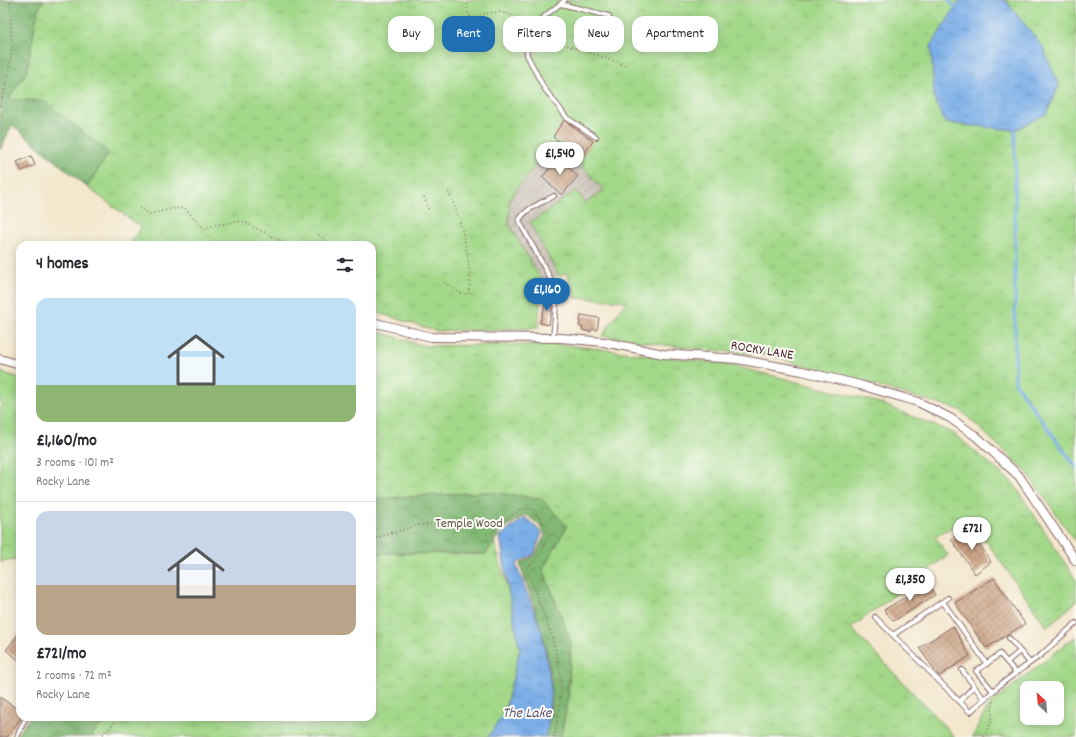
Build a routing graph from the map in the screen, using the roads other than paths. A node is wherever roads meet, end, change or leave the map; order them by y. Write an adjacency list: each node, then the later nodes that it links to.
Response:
1 (565, 0): 2 (lane)
2 (561, 4): 3 (lane); 4 (lane)
3 (609, 16)
4 (596, 137)
5 (554, 196): 7 (lane)
6 (376, 323): 7 (street, ROCKY LANE)
7 (553, 338): 10 (street, ROCKY LANE)
8 (0, 359): 9 (street)
9 (16, 364)
10 (1076, 561)
11 (948, 598): 12 (lane)
12 (942, 602): 15 (lane); 20 (lane)
13 (875, 617): 15 (lane)
14 (1076, 623): 19 (lane)
15 (893, 635): 26 (lane)
16 (1009, 638): 17 (lane)
17 (1020, 651): 18 (lane); 19 (lane)
18 (1007, 662): 20 (lane); 22 (lane)
19 (1030, 663): 22 (lane)
20 (987, 664): 24 (lane)
21 (962, 670): 23 (lane)
22 (1016, 673): 24 (lane)
23 (974, 686): 25 (lane); 26 (lane)
24 (993, 691): 25 (lane)
25 (984, 699): 26 (lane)
26 (960, 701)
27 (24, 721): 28 (lane)
28 (17, 737)

